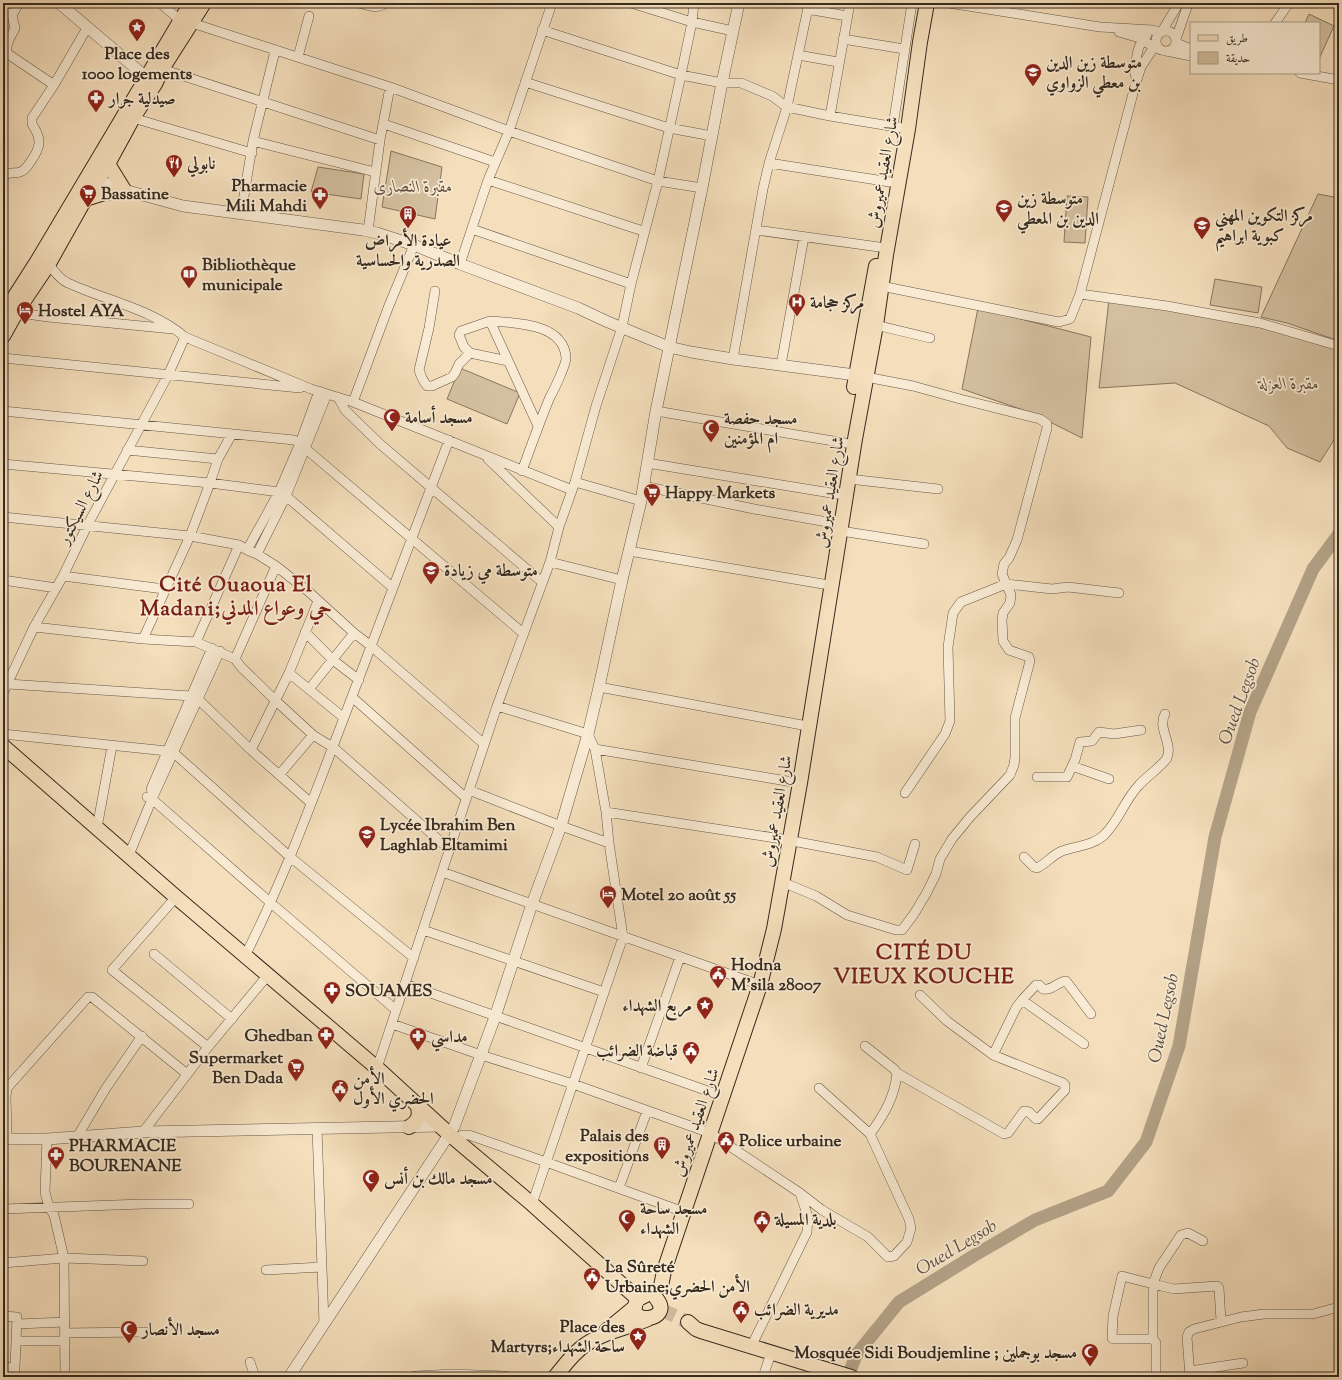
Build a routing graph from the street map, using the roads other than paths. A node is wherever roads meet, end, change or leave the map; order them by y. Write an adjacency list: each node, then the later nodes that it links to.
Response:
1 (19, 3): 22 (street)
2 (59, 3): 29 (street)
3 (160, 3): 25 (street)
4 (191, 3): 25 (main road)
5 (204, 3): 25 (main road)
6 (359, 3): 7 (street)
7 (385, 3)
8 (552, 3): 30 (street)
9 (631, 3): 26 (street)
10 (694, 3): 26 (street)
11 (739, 3): 31 (street)
12 (850, 3): 24 (street)
13 (912, 3): 37 (street)
14 (918, 3): 60 (main road, شارع العقيد عميروش)
15 (927, 3): 60 (main road, شارع العقيد عميروش)
16 (949, 3): 28 (street)
17 (1179, 3): 32 (street)
18 (1187, 3): 35 (street)
19 (1289, 3): 27 (street)
20 (808, 6): 24 (street); 40 (street)
21 (3, 10): 22 (street)
22 (12, 15): 51 (street)
23 (309, 16): 42 (street)
24 (848, 16): 34 (street)
25 (186, 22): 39 (street); 44 (main road); 48 (main road)
26 (692, 22): 31 (street); 46 (street)
27 (1276, 22)
28 (1100, 26): 32 (street); 33 (street)
29 (87, 28): 48 (street); 51 (street)
30 (542, 30): 46 (street); 49 (street)
31 (733, 31): 50 (street)
32 (1158, 31): 33 (street); 35 (street); 38 (street)
33 (1143, 39): 38 (street); 52 (street)
34 (843, 40): 37 (street); 43 (street)
35 (1176, 41): 36 (street); 38 (street)
36 (1190, 48)
37 (904, 49): 60 (street)
38 (1160, 49): 41 (street); 52 (street)
39 (275, 50): 42 (street); 54 (street)
40 (798, 55): 43 (street); 55 (street)
41 (1190, 56)
42 (298, 57): 53 (street)
43 (838, 62): 56 (street)
44 (162, 69): 48 (main road); 54 (street)
45 (1306, 74): 47 (street)
46 (681, 75): 50 (street); 59 (street)
47 (1339, 80)
48 (151, 81): 57 (main road); 71 (main road)
49 (525, 82): 59 (street); 61 (street)
50 (722, 83): 55 (street); 62 (street)
51 (54, 85): 70 (street)
52 (1135, 86): 91 (street)
53 (390, 87): 58 (street); 61 (street)
54 (262, 102): 63 (street); 64 (street)
55 (787, 107): 56 (street); 67 (street)
56 (830, 116): 60 (street)
57 (133, 118): 65 (street); 68 (main road)
58 (384, 124): 63 (street); 66 (street)
59 (669, 128): 62 (street); 73 (street)
60 (900, 128): 74 (main road, شارع العقيد عميروش); 89 (main road, شارع العقيد عميروش)
61 (509, 131): 66 (street); 73 (street)
62 (712, 136): 75 (street)
63 (380, 140): 69 (street)
64 (253, 141): 65 (street); 69 (street)
65 (252, 153): 78 (street)
66 (495, 162): 72 (street)
67 (769, 163): 74 (street); 80 (street)
68 (108, 164): 71 (main road); 76 (main road)
69 (375, 172): 81 (street)
70 (3, 177)
71 (93, 178): 76 (street); 77 (main road); 86 (main road)
72 (488, 180): 79 (street); 82 (street)
73 (658, 181): 75 (street); 82 (street)
74 (890, 182): 85 (main road, شارع العقيد عميروش)
75 (702, 188): 101 (street)
76 (124, 190): 77 (main road); 78 (street)
77 (85, 199): 86 (main road)
78 (241, 214): 81 (street)
79 (472, 229): 87 (street); 88 (street)
80 (756, 230): 83 (street); 104 (street)
81 (368, 231): 84 (street)
82 (644, 231): 88 (street)
83 (804, 237): 85 (street); 106 (street)
84 (414, 245): 87 (street); 111 (street)
85 (879, 247): 89 (main road, شارع العقيد عميروش)
86 (43, 262): 92 (main road); 96 (street)
87 (460, 264): 95 (street)
88 (630, 284): 95 (street)
89 (878, 285): 91 (street); 94 (main road, شارع العقيد عميروش); 108 (main road, شارع العقيد عميروش)
90 (435, 291): 102 (street)
91 (1080, 294): 100 (street)
92 (9, 311): 96 (street); 97 (main road)
93 (490, 321): 102 (street); 105 (street); 115 (street)
94 (876, 325): 99 (street); 108 (main road, شارع العقيد عميروش)
95 (622, 327): 101 (street); 129 (street)
96 (176, 329): 98 (street)
97 (3, 336)
98 (186, 337): 107 (street, شارع السيكتور); 109 (street)
99 (930, 338)
100 (1339, 346)
101 (669, 347): 104 (street); 113 (street)
102 (470, 353): 105 (street)
103 (3, 358): 107 (street)
104 (733, 359): 106 (street)
105 (508, 361): 115 (street)
106 (781, 365): 108 (street)
107 (168, 375): 109 (street); 114 (street, شارع السيكتور)
108 (861, 376): 118 (main road, شارع العقيد عميروش); 127 (main road, شارع العقيد عميروش); 154 (street)
109 (319, 391): 110 (street); 119 (street)
110 (338, 397): 111 (street); 131 (street)
111 (353, 402): 117 (street)
112 (3, 411): 114 (street)
113 (656, 411): 118 (street); 123 (street)
114 (141, 425): 116 (street); 120 (street, شارع السيكتور)
115 (538, 426): 125 (street)
116 (232, 434): 119 (street); 122 (street)
117 (449, 440): 121 (street); 131 (street)
118 (845, 443): 134 (main road, شارع العقيد عميروش)
119 (303, 446): 133 (street); 141 (street)
120 (127, 450): 122 (street); 126 (street, شارع السيكتور)
121 (484, 455): 125 (street); 139 (street)
122 (218, 459): 128 (street)
123 (648, 463): 130 (street); 134 (street)
124 (3, 464): 126 (street)
125 (522, 471): 129 (street)
126 (115, 474): 128 (street); 137 (street, شارع السيكتور)
127 (849, 479): 132 (street); 138 (main road, شارع العقيد عميروش)
128 (210, 483): 133 (street); 140 (street)
129 (573, 486): 135 (street); 139 (street)
130 (643, 486): 135 (street); 138 (street)
131 (431, 487): 141 (street); 152 (street)
132 (938, 489)
133 (283, 494): 144 (street); 146 (street); 155 (street)
134 (838, 494): 138 (main road, شارع العقيد عميروش)
135 (640, 501): 145 (street)
136 (3, 517): 137 (street)
137 (87, 526): 140 (street); 149 (street, شارع السيكتور)
138 (837, 527): 142 (street); 153 (main road, شارع العقيد عميروش); 206 (main road, شارع العقيد عميروش)
139 (559, 528): 147 (street)
140 (190, 536): 143 (street); 157 (street)
141 (411, 538): 155 (street); 163 (street)
142 (924, 544)
143 (239, 545): 144 (street); 165 (street)
144 (247, 550): 146 (street)
145 (629, 551): 151 (street); 153 (street)
146 (257, 554): 148 (street)
147 (550, 562): 151 (street); 152 (street)
148 (276, 566): 159 (street); 168 (street)
149 (63, 576): 156 (street, شارع السيكتور); 157 (street)
150 (3, 580): 156 (street)
151 (622, 580): 173 (street)
152 (542, 582): 163 (street)
153 (823, 584): 182 (main road, شارع العقيد عميروش)
154 (1006, 584): 158 (street); 199 (street); 214 (street)
155 (392, 587): 166 (street)
156 (56, 588): 160 (street, شارع السيكتور)
157 (164, 589): 164 (street)
158 (1119, 593)
159 (318, 601): 161 (street); 162 (street)
160 (34, 628): 164 (street); 172 (street, شارع السيكتور)
161 (305, 632): 169 (street); 170 (street)
162 (354, 633): 166 (street); 169 (street)
163 (523, 633): 179 (street)
164 (143, 639): 165 (street)
165 (196, 642): 167 (street)
166 (371, 646): 171 (street); 187 (street)
167 (216, 649): 168 (street); 176 (street)
168 (235, 659): 178 (street)
169 (333, 660): 171 (street); 174 (street)
170 (289, 673): 174 (street); 178 (street)
171 (359, 680): 177 (street)
172 (8, 684): 175 (street, شارع السيكتور); 176 (street)
173 (599, 687): 182 (street); 185 (street)
174 (310, 688): 181 (street)
175 (3, 693)
176 (195, 697): 192 (street); 193 (street)
177 (352, 697): 181 (street); 200 (street)
178 (276, 701): 186 (street); 192 (street)
179 (497, 706): 185 (street); 187 (street)
180 (1165, 714): 212 (street)
181 (344, 718): 190 (street)
182 (802, 725): 198 (main road, شارع العقيد عميروش)
183 (1141, 730): 194 (street)
184 (3, 734): 189 (street)
185 (588, 734): 191 (street); 204 (street)
186 (313, 735): 190 (street); 195 (street)
187 (484, 744): 200 (street)
188 (3, 746): 205 (main road)
189 (112, 746): 193 (street); 205 (street)
190 (334, 748): 202 (street); 209 (street)
191 (595, 749): 198 (street); 203 (street)
192 (251, 750): 195 (street)
193 (171, 752): 201 (street); 211 (street)
194 (1072, 766): 196 (street); 197 (street)
195 (279, 775): 202 (street)
196 (1037, 777)
197 (1109, 779)
198 (792, 782): 206 (main road, شارع العقيد عميروش)
199 (905, 793)
200 (468, 794): 204 (street); 209 (street)
201 (150, 798): 210 (street); 216 (street)
202 (311, 803): 211 (street)
203 (606, 812): 206 (street); 207 (street)
204 (561, 826): 207 (street); 217 (street)
205 (98, 828): 210 (main road)
206 (786, 840): 208 (street); 214 (main road, شارع العقيد عميروش); 227 (main road, شارع العقيد عميروش)
207 (609, 843): 219 (street)
208 (915, 844)
209 (449, 850): 213 (street)
210 (127, 853): 215 (main road)
211 (290, 856): 216 (street); 223 (street)
212 (1024, 858)
213 (442, 872): 217 (street); 218 (street)
214 (782, 882): 227 (main road, شارع العقيد عميروش)
215 (176, 897): 221 (main road); 239 (street)
216 (271, 903): 221 (street); 231 (street)
217 (532, 904): 219 (street); 224 (street)
218 (423, 930): 223 (street); 224 (street)
219 (623, 937): 222 (street); 228 (street)
220 (154, 954): 234 (street)
221 (245, 956): 225 (main road)
222 (680, 957): 227 (street); 244 (street)
223 (414, 958): 226 (street)
224 (514, 961): 228 (street); 233 (street)
225 (268, 975): 234 (street); 243 (main road)
226 (405, 984): 231 (street); 233 (street)
227 (760, 986): 249 (main road, شارع العقيد عميروش)
228 (604, 992): 240 (street)
229 (920, 995): 242 (street)
230 (1022, 1000): 232 (street); 237 (street); 242 (street)
231 (396, 1010): 235 (street)
232 (1091, 1014)
233 (495, 1017): 240 (street); 241 (street)
234 (232, 1019): 239 (street)
235 (392, 1024): 241 (street); 243 (street)
236 (142, 1036): 246 (street); 258 (street); 259 (street)
237 (1084, 1044)
238 (865, 1046): 245 (street)
239 (208, 1047): 246 (street)
240 (585, 1048): 244 (street); 247 (street)
241 (481, 1055): 247 (street); 255 (street)
242 (993, 1055): 245 (street)
243 (377, 1068): 250 (main road)
244 (641, 1068): 249 (street)
245 (897, 1073): 257 (street)
246 (187, 1074): 254 (street)
247 (573, 1084): 251 (street); 261 (street)
248 (820, 1088): 257 (street)
249 (722, 1096): 256 (main road, شارع العقيد عميروش)
250 (418, 1107): 252 (main road); 255 (main road)
251 (648, 1111): 256 (street); 262 (street)
252 (409, 1127): 253 (street); 255 (street)
253 (317, 1128): 254 (street); 273 (street)
254 (143, 1132): 258 (street)
255 (448, 1133): 261 (street); 265 (main road); 283 (street)
256 (710, 1133): 263 (street); 268 (main road, شارع العقيد عميروش)
257 (870, 1134): 263 (street)
258 (77, 1137): 260 (street)
259 (5, 1139): 260 (street)
260 (47, 1139): 266 (street)
261 (546, 1162): 262 (street); 265 (street)
262 (619, 1188): 268 (street)
263 (800, 1193): 289 (street)
264 (189, 1204): 266 (street)
265 (532, 1204): 277 (main road)
266 (49, 1207): 267 (street); 270 (street)
267 (3, 1209)
268 (684, 1212): 275 (main road, شارع العقيد عميروش)
269 (1203, 1241): 276 (street)
270 (64, 1258): 271 (street); 272 (street); 280 (street)
271 (142, 1261)
272 (3, 1263)
273 (322, 1267): 274 (street); 283 (street)
274 (266, 1270)
275 (664, 1271): 277 (main road); 277 (main road, شارع العقيد عميروش)
276 (1153, 1284): 281 (street); 287 (street); 287 (street)
277 (652, 1304): 301 (main road)
278 (1339, 1307): 281 (street)
279 (3, 1316): 282 (street)
280 (65, 1322): 282 (street); 286 (street)
281 (1221, 1322): 295 (street)
282 (17, 1324): 288 (street)
283 (324, 1324): 298 (street)
284 (690, 1327): 289 (main road)
285 (145, 1332): 286 (street)
286 (65, 1337): 288 (street); 296 (street)
287 (1153, 1339): 304 (street)
288 (16, 1341): 294 (street)
289 (751, 1346): 290 (main road)
290 (771, 1352): 302 (street); 303 (main road)
291 (250, 1362): 297 (street)
292 (1243, 1363): 295 (street)
293 (3, 1367): 294 (street)
294 (15, 1372)
295 (1190, 1374)
296 (65, 1377)
297 (255, 1377)
298 (289, 1377)
299 (415, 1377): 300 (street)
300 (505, 1377)
301 (555, 1377)
302 (763, 1377)
303 (851, 1377)
304 (1156, 1377)

